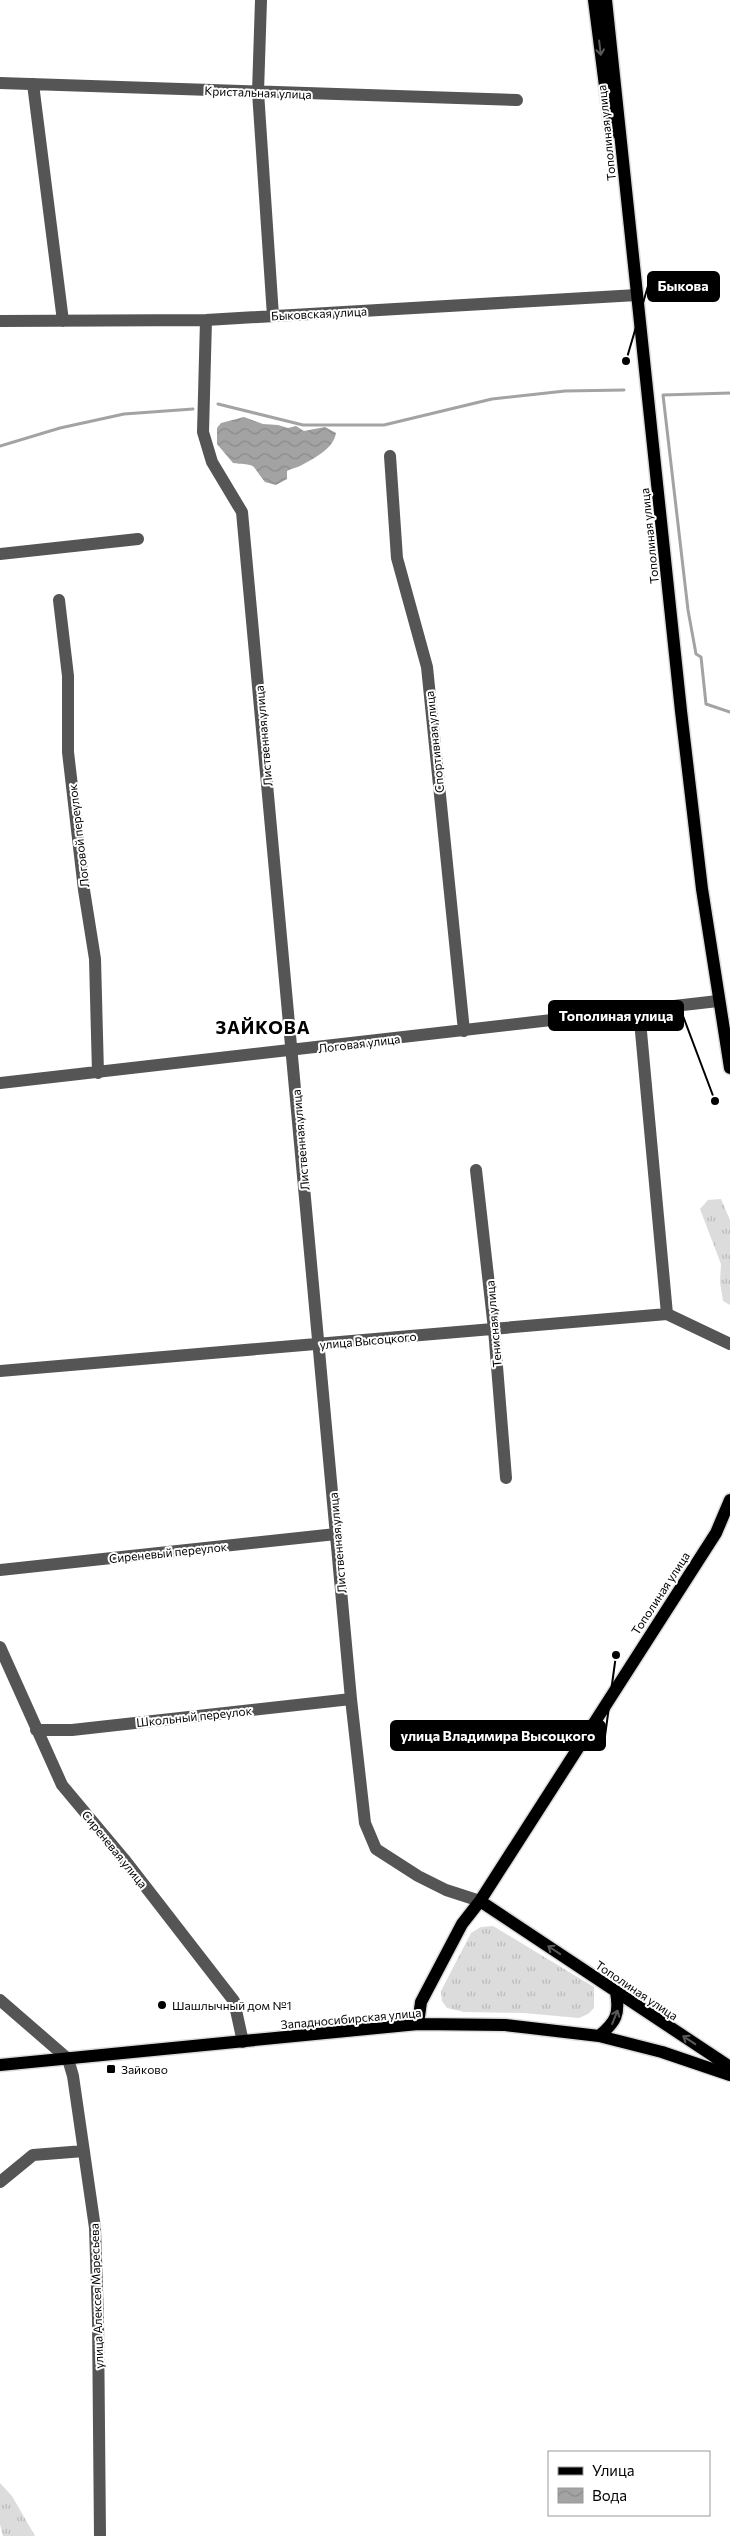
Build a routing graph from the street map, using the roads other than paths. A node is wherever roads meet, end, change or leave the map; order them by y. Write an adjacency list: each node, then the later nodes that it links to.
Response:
1 (261, 0): 6 (street)
2 (594, 0): 8 (main road, one-way to 8)
3 (606, 0): 8 (main road, Тополиная улица)
4 (0, 83): 5 (street, Кристальная улица)
5 (33, 84): 6 (street, Кристальная улица); 13 (street)
6 (258, 92): 7 (street, Кристальная улица); 10 (street)
7 (517, 100)
8 (626, 197): 9 (main road, Тополиная улица)
9 (637, 295): 10 (street, Быковская улица); 18 (main road, Тополиная улица)
10 (273, 316): 11 (street, Быковская улица)
11 (206, 320): 13 (street, Быковская улица); 21 (street, Лиственная улица)
12 (0, 321): 13 (street, Быковская улица)
13 (63, 321)
14 (390, 456): 20 (street, Спортивная улица)
15 (138, 539): 16 (street)
16 (0, 554)
17 (59, 600): 23 (street, Логовой переулок)
18 (718, 1001): 19 (street, Логовая улица); 22 (main road, Тополиная улица)
19 (639, 1010): 20 (street, Логовая улица); 26 (street)
20 (464, 1031): 21 (street, Логовая улица)
21 (293, 1051): 23 (street, Логовая улица); 28 (street, Лиственная улица)
22 (730, 1068)
23 (98, 1072): 24 (street, Логовая улица)
24 (0, 1083)
25 (476, 1170): 27 (street, Тенисная улица)
26 (668, 1314): 27 (street, улица Высоцкого); 29 (street)
27 (494, 1329): 28 (street, улица Высоцкого); 31 (street, Тенисная улица)
28 (319, 1344): 30 (street, улица Высоцкого); 33 (street, Лиственная улица)
29 (730, 1344)
30 (0, 1371)
31 (506, 1478)
32 (730, 1500): 38 (main road, Тополиная улица)
33 (336, 1534): 34 (street, Сиреневый переулок); 36 (street, Лиственная улица)
34 (0, 1570)
35 (0, 1647): 37 (street, Сиреневая улица)
36 (351, 1699): 37 (street, Школьный переулок); 38 (street, Лиственная улица)
37 (36, 1730): 43 (street, Сиреневая улица)
38 (480, 1902): 39 (main road, Тополиная улица, one-way to 38); 41 (main road, Тополиная улица)
39 (616, 1992): 42 (main road, one-way to 39); 46 (main road, Тополиная улица, one-way to 39)
40 (0, 2000): 44 (street)
41 (418, 2024): 42 (main road, Западносибирская улица); 43 (main road, Западносибирская улица)
42 (599, 2036): 47 (main road, Западносибирская улица)
43 (243, 2042): 44 (main road, Западносибирская улица)
44 (68, 2059): 45 (main road, Западносибирская улица); 48 (street, улица Алексея Маресьева)
45 (0, 2065)
46 (730, 2067)
47 (730, 2074)
48 (84, 2151): 49 (street); 50 (street, улица Алексея Маресьева)
49 (0, 2182)
50 (100, 2536)

